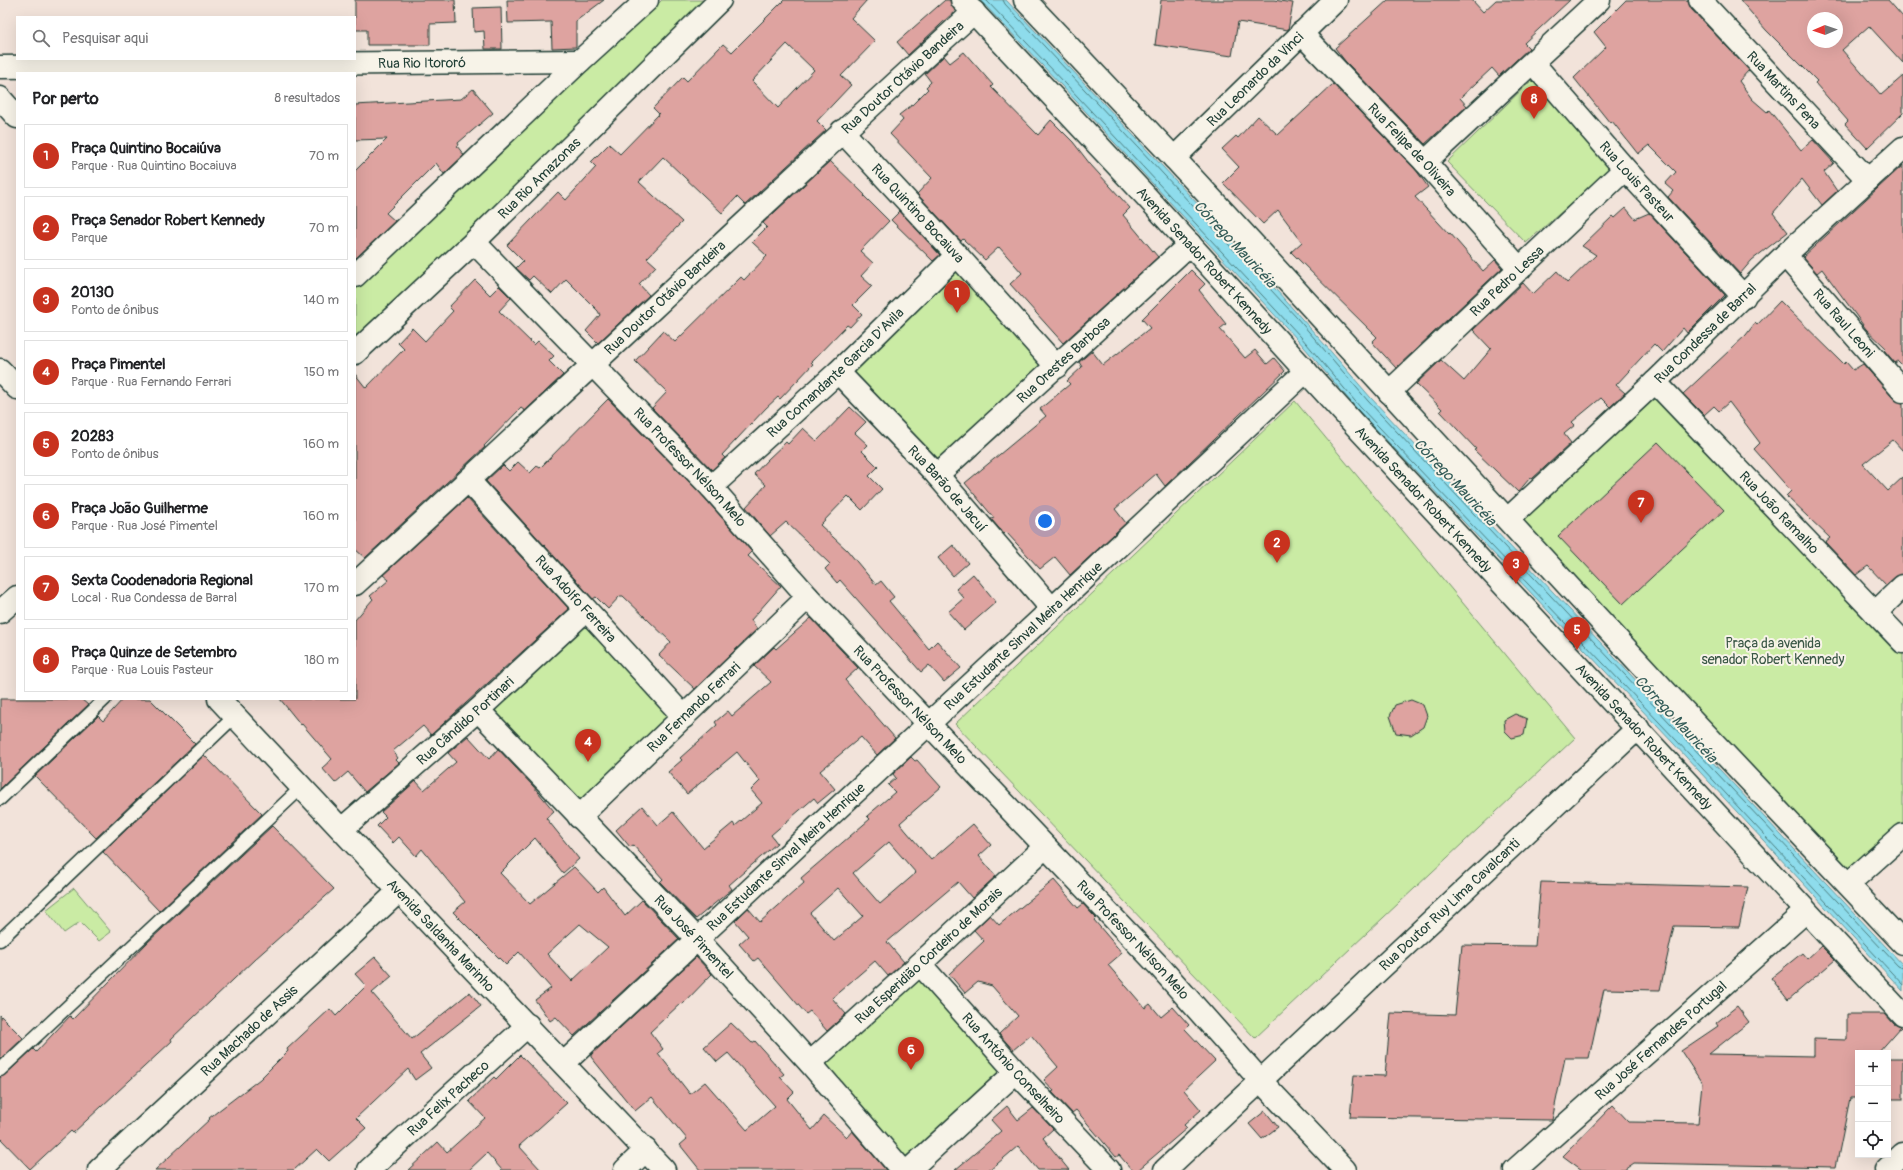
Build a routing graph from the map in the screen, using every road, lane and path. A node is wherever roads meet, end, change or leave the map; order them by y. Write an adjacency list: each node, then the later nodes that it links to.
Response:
1 (648, 0): 9 (street)
2 (720, 0): 20 (street, Rua Rio Amazonas)
3 (1025, 0): 16 (street)
4 (1336, 0): 8 (street, Rua Leonardo da Vinci)
5 (1599, 0): 10 (street)
6 (1700, 0): 19 (street, Rua Martins Pena)
7 (968, 6): 14 (street, Rua Doutor Otávio Bandeira); 21 (street, Avenida Senador Robert Kennedy)
8 (1301, 33): 16 (street, Rua Leonardo da Vinci); 17 (street, Rua Felipe de Oliveira)
9 (580, 61): 11 (street, Rua Rio Itororó); 25 (street)
10 (1533, 63): 17 (street); 18 (street, Rua Louis Pasteur)
11 (0, 67)
12 (0, 98): 13 (street)
13 (16, 116)
14 (842, 131): 22 (street, Rua Quintino Bocaiuva); 28 (street, Rua Doutor Otávio Bandeira)
15 (1903, 148): 19 (street, Rua Condessa de Barral)
16 (1174, 158): 36 (street)
17 (1425, 162): 24 (street, Rua Felipe de Oliveira)
18 (1625, 169): 24 (street, Rua Pedro Lessa); 26 (street, Rua Louis Pasteur)
19 (1868, 180): 23 (street, Rua Condessa de Barral)
20 (474, 242): 27 (street, Rua Rio Amazonas); 28 (street, Rua Professor Nélson Melo)
21 (1190, 244): 29 (street, Rua Orestes Barbosa); 31 (street, Avenida Senador Robert Kennedy)
22 (956, 255): 29 (street, Rua Quintino Bocaiuva); 32 (street, Rua Comandante Garcia D'Avila)
23 (1785, 255): 26 (street, Rua Condessa de Barral); 34 (street, Rua Raul Leoni)
24 (1520, 269): 36 (street, Rua Pedro Lessa)
25 (356, 275)
26 (1744, 297): 33 (street, Rua Condessa de Barral)
27 (356, 352)
28 (593, 365): 38 (street, Rua Doutor Otávio Bandeira); 39 (street, Rua Professor Nélson Melo)
29 (1057, 367): 37 (street, Rua Orestes Barbosa)
30 (0, 370): 35 (street)
31 (1306, 371): 45 (street, Rua Estudante Sinval Meira Henrique); 55 (street, Avenida Senador Robert Kennedy)
32 (838, 372): 37 (street, Rua Barão de Jacuí); 39 (street, Rua Comandante Garcia D'Avila)
33 (1655, 382): 40 (street, Rua Condessa de Barral); 48 (street, Rua João Ramalho)
34 (1901, 383)
35 (16, 387)
36 (1389, 392): 40 (street)
37 (937, 475): 45 (street, Rua Barão de Jacuí)
38 (469, 480): 41 (street, Rua Doutor Otávio Bandeira); 46 (street, Rua Adolfo Ferreira)
39 (711, 487): 43 (street, Rua Professor Nélson Melo)
40 (1508, 519): 62 (street)
41 (356, 583)
42 (1903, 586): 48 (street)
43 (808, 597): 53 (street, Rua Fernando Ferrari); 54 (street, Rua Professor Nélson Melo)
44 (16, 598): 47 (street)
45 (1052, 609): 54 (street, Rua Estudante Sinval Meira Henrique)
46 (586, 610): 52 (street, Rua Cândido Portinari); 53 (street, Rua Adolfo Ferreira)
47 (0, 612)
48 (1875, 613): 49 (street, Rua João Ramalho)
49 (1903, 642)
50 (104, 700): 57 (lane)
51 (227, 704): 56 (street, Avenida Saldanha Marinho); 66 (lane)
52 (478, 710): 58 (street, Rua José Pimentel); 59 (street, Rua Cândido Portinari)
53 (684, 717): 58 (street, Rua Fernando Ferrari)
54 (927, 724): 61 (street, Rua Professor Nélson Melo); 65 (street, Rua Estudante Sinval Meira Henrique)
55 (1638, 728): 64 (street, Avenida Senador Robert Kennedy); 75 (street, Rua Doutor Ruy Lima Cavalcanti)
56 (302, 786): 59 (street, Avenida Saldanha Marinho); 73 (lane)
57 (0, 799)
58 (579, 817): 65 (street, Rua José Pimentel)
59 (342, 829): 63 (street, Avenida Saldanha Marinho)
60 (1903, 835): 62 (street)
61 (1045, 847): 68 (street, Rua Esperidião Cordeiro de Morais); 75 (street, Rua Professor Nélson Melo)
62 (1848, 884): 67 (street)
63 (398, 891): 70 (street, Avenida Saldanha Marinho); 78 (street, Rua Machado de Assis)
64 (1806, 911): 69 (street, Avenida Senador Robert Kennedy); 87 (street, Rua José Fernandes Portugal)
65 (697, 938): 71 (street, Rua Estudante Sinval Meira Henrique); 72 (street, Rua José Pimentel)
66 (0, 940)
67 (1903, 943)
68 (920, 964): 72 (street, Rua Esperidião Cordeiro de Morais); 74 (street, Rua Antônio Conselheiro)
69 (1903, 1015)
70 (528, 1025): 71 (street, Avenida Saldanha Marinho); 79 (street, Rua Felix Pacheco)
71 (564, 1063): 76 (street, Avenida Saldanha Marinho)
72 (810, 1063): 82 (street, Rua José Pimentel)
73 (0, 1070)
74 (1016, 1072): 83 (street); 84 (street, Rua Antônio Conselheiro)
75 (1260, 1080): 85 (street, Rua Doutor Ruy Lima Cavalcanti); 86 (street, Rua Professor Nélson Melo)
76 (646, 1150): 80 (street); 81 (street, Avenida Saldanha Marinho)
77 (1903, 1154): 88 (street)
78 (99, 1170)
79 (369, 1170)
80 (625, 1170)
81 (664, 1170)
82 (902, 1170)
83 (909, 1170)
84 (1109, 1170)
85 (1165, 1170)
86 (1345, 1170)
87 (1515, 1170)
88 (1886, 1170)

